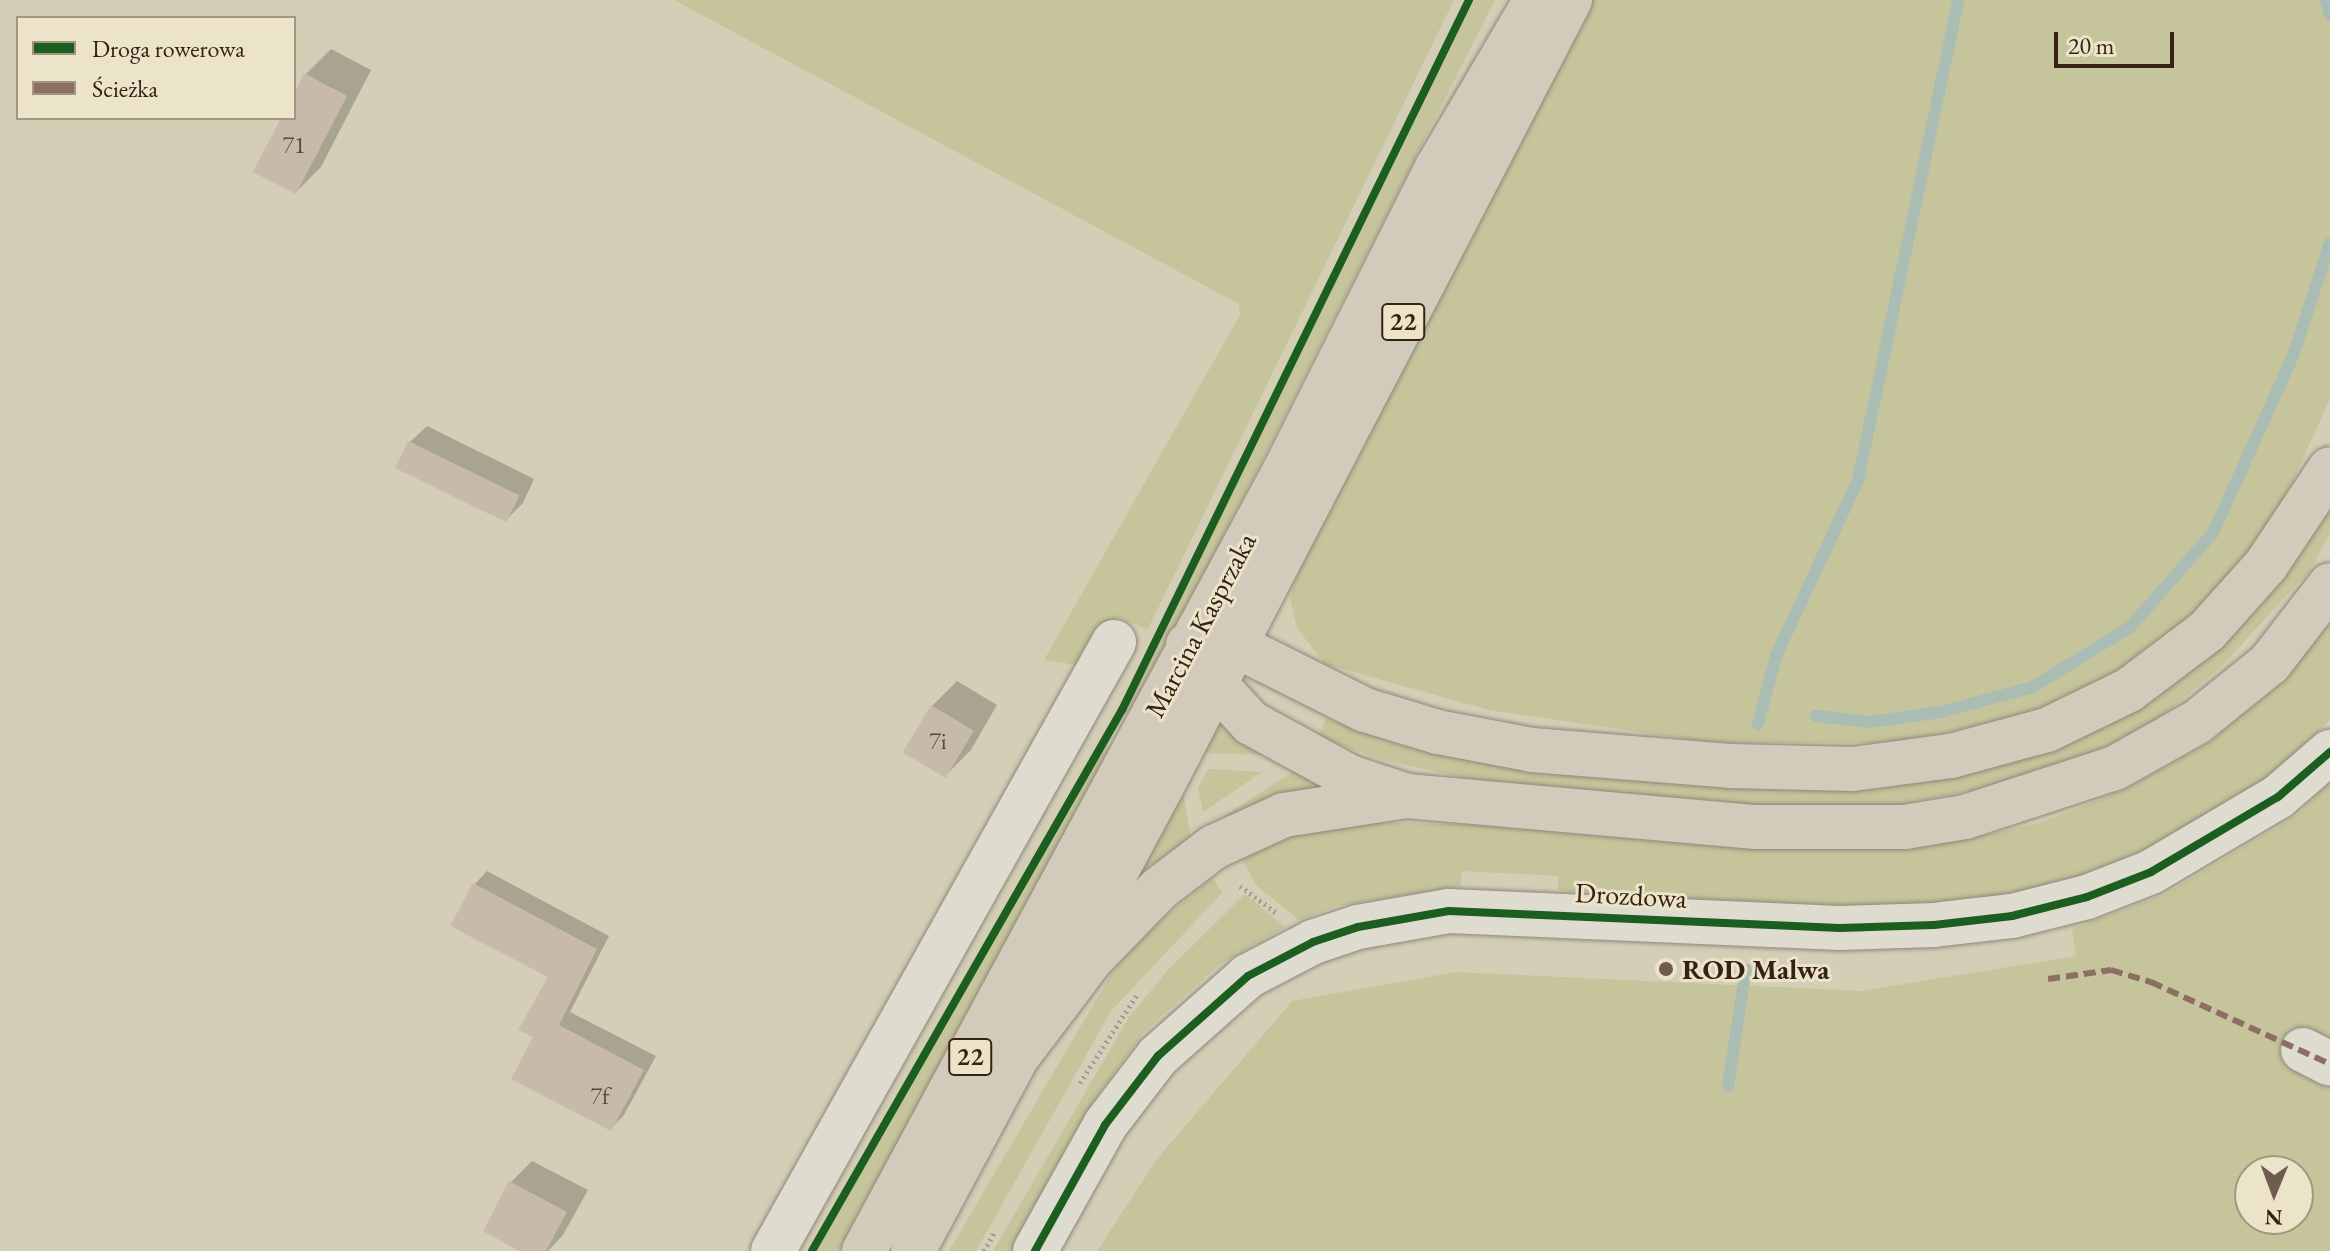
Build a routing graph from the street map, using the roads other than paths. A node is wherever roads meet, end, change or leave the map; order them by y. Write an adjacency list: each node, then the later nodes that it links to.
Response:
1 (1536, 0): 7 (main road, Marcina Kasprzaka / 22)
2 (1570, 0): 6 (main road, Marcina Kasprzaka / 22)
3 (2330, 469): 6 (main road)
4 (2330, 585): 10 (main road)
5 (1114, 642): 12 (street)
6 (1236, 644): 7 (main road); 8 (main road, Marcina Kasprzaka / 22)
7 (1188, 645): 8 (main road); 13 (main road, Marcina Kasprzaka / 22)
8 (1215, 685): 10 (main road); 11 (main road, Marcina Kasprzaka / 22)
9 (2330, 752): 15 (street, Drozdowa)
10 (1407, 796): 11 (main road)
11 (1017, 1057): 14 (main road, Marcina Kasprzaka / 22)
12 (773, 1251)
13 (864, 1251)
14 (913, 1251)
15 (1035, 1251)

